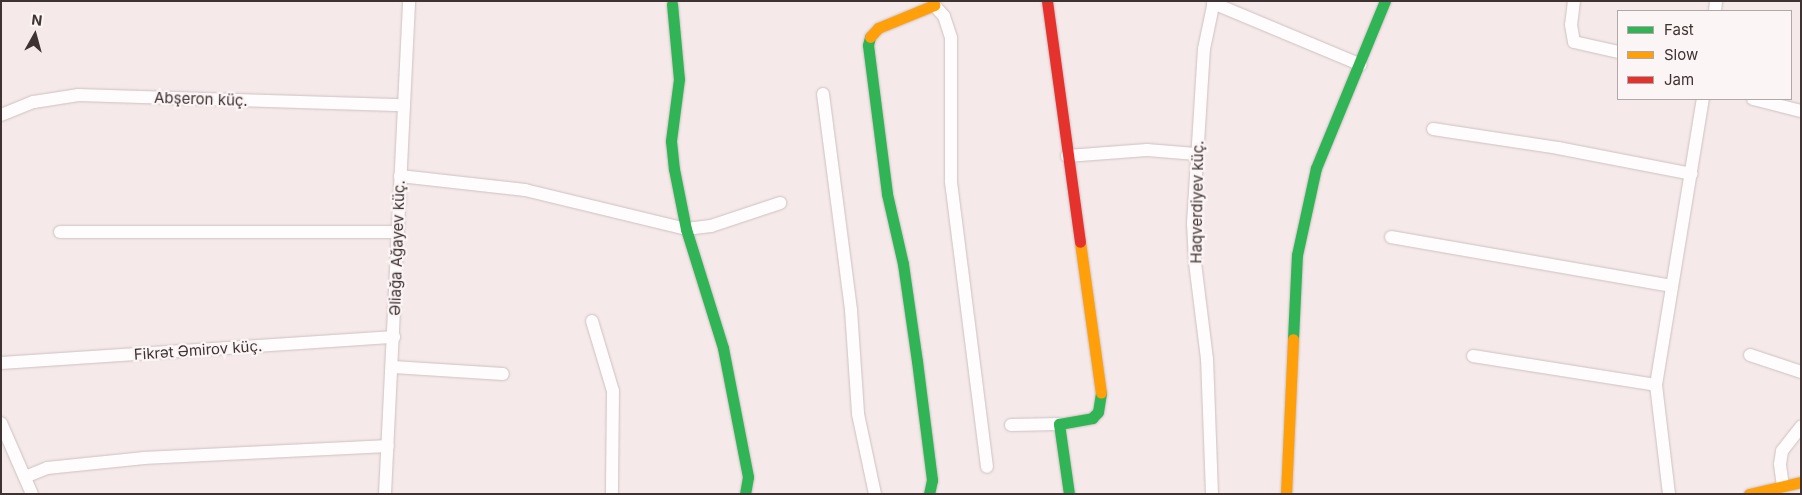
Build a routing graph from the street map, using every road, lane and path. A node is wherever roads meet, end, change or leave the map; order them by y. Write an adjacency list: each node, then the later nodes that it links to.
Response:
1 (409, 1): 13 (street, Əliağa Ağayev küç.)
2 (1046, 1): 18 (street)
3 (1385, 1): 9 (street)
4 (1574, 1): 8 (street)
5 (1213, 2): 9 (street); 17 (street, Haqverdiyev küç.)
6 (933, 3): 41 (street); 50 (street)
7 (672, 4): 22 (street)
8 (1617, 52)
9 (1361, 65): 53 (street)
10 (823, 94): 49 (street)
11 (1703, 100): 19 (street)
12 (1757, 100): 14 (street)
13 (403, 105): 15 (street, Abşeron küç.); 20 (street, Əliağa Ağayev küç.)
14 (1801, 111)
15 (1, 115)
16 (1433, 130): 19 (street)
17 (1196, 154): 18 (street); 52 (street, Haqverdiyev küç.)
18 (1067, 156): 37 (street)
19 (1692, 174): 26 (street)
20 (400, 176): 22 (street); 24 (street, Əliağa Ağayev küç.)
21 (780, 203): 22 (street)
22 (686, 229): 48 (street)
23 (60, 232): 24 (street)
24 (397, 232): 28 (street, Əliağa Ağayev küç.)
25 (1391, 237): 26 (street)
26 (1672, 286): 35 (street)
27 (592, 321): 47 (street)
28 (394, 337): 31 (street, Fikrət Əmirov küç.); 32 (street, Əliağa Ağayev küç.)
29 (1750, 355): 33 (street)
30 (1473, 356): 35 (street)
31 (1, 364)
32 (393, 367): 34 (street); 40 (street, Əliağa Ağayev küç.)
33 (1801, 372)
34 (504, 374)
35 (1656, 385): 54 (street)
36 (1, 423): 42 (street)
37 (1059, 424): 38 (street); 51 (street)
38 (1011, 425)
39 (1801, 427): 44 (street)
40 (388, 446): 42 (street); 46 (street, Əliağa Ağayev küç.)
41 (987, 466)
42 (25, 477): 45 (street)
43 (1801, 482): 44 (street)
44 (1783, 486): 55 (street)
45 (32, 494)
46 (385, 494)
47 (612, 494)
48 (745, 494)
49 (875, 494)
50 (929, 494)
51 (1069, 494)
52 (1212, 494)
53 (1286, 494)
54 (1669, 494)
55 (1749, 494)

